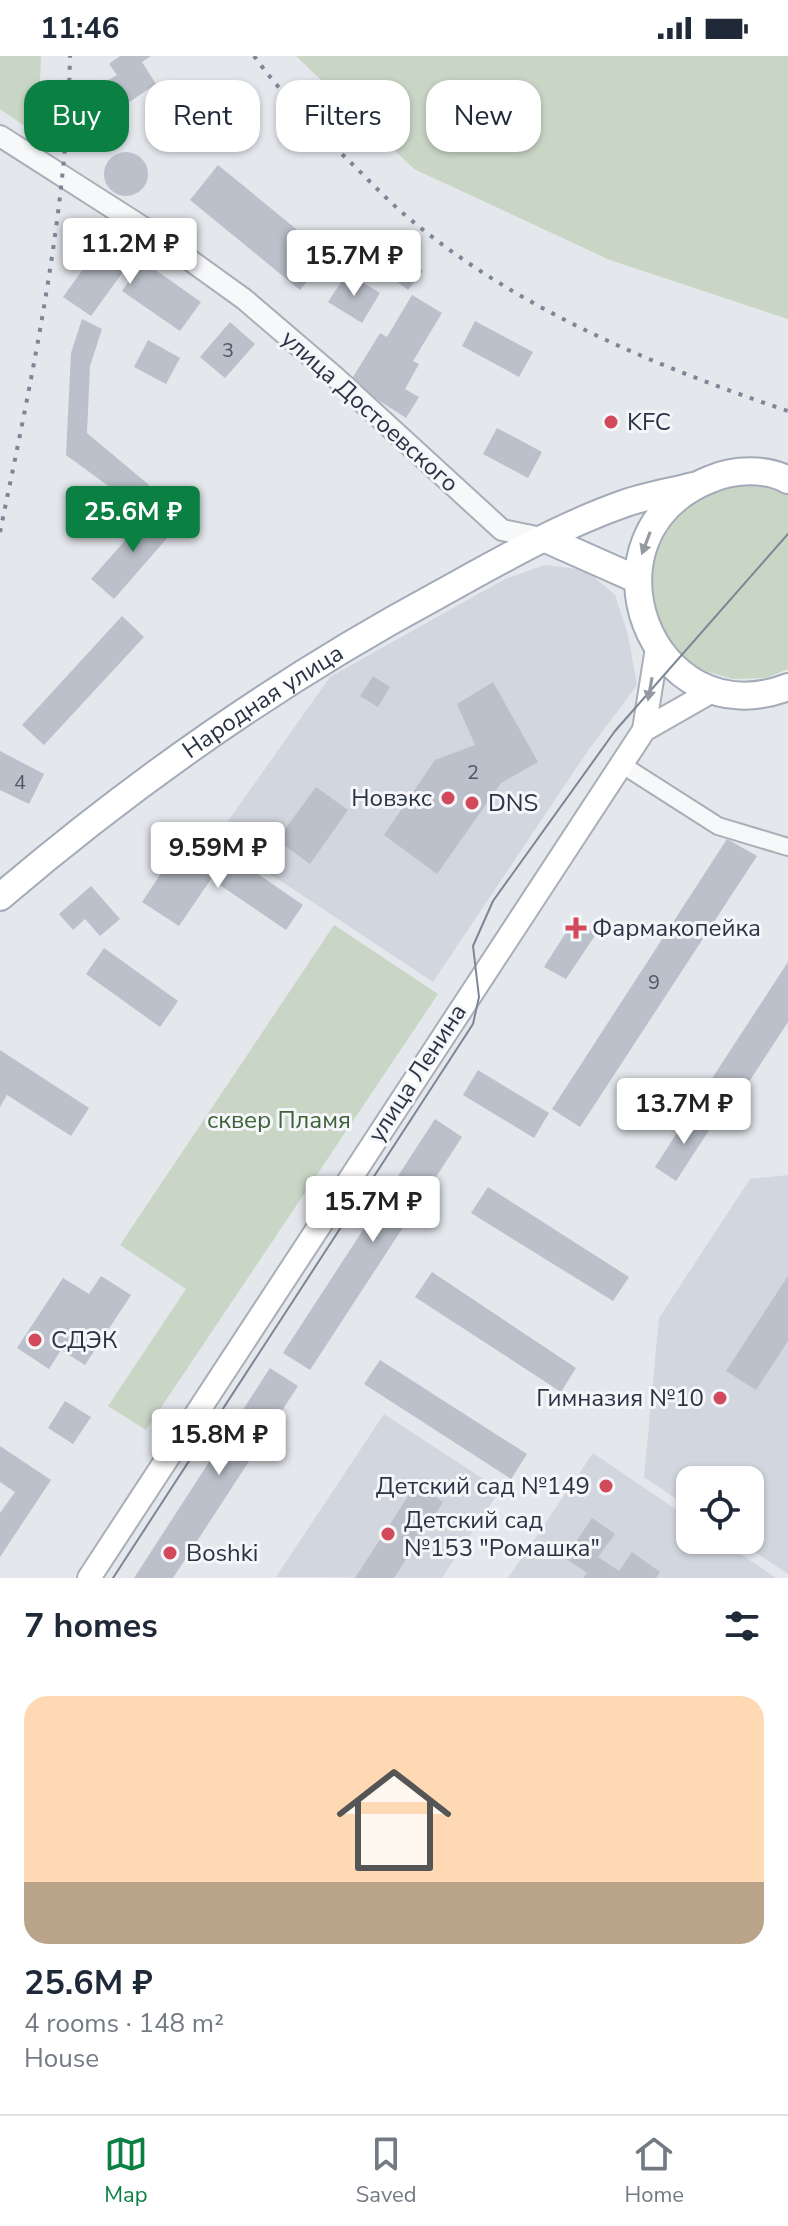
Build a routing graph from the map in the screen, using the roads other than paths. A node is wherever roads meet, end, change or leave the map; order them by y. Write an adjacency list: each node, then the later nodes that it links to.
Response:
1 (0, 136): 4 (street, улица Достоевского)
2 (785, 476): 3 (main road, Народная улица)
3 (693, 486): 4 (main road, Народная улица); 5 (main road, one-way to 5)
4 (546, 539): 5 (main road); 12 (main road, Народная улица)
5 (636, 579): 6 (main road)
6 (657, 648): 7 (main road); 9 (main road, one-way to 9)
7 (714, 690): 8 (main road); 9 (main road)
8 (786, 690)
9 (644, 730): 10 (main road, улица Ленина)
10 (621, 764): 11 (street); 13 (main road, улица Ленина)
11 (788, 847)
12 (0, 897)
13 (89, 1578)

